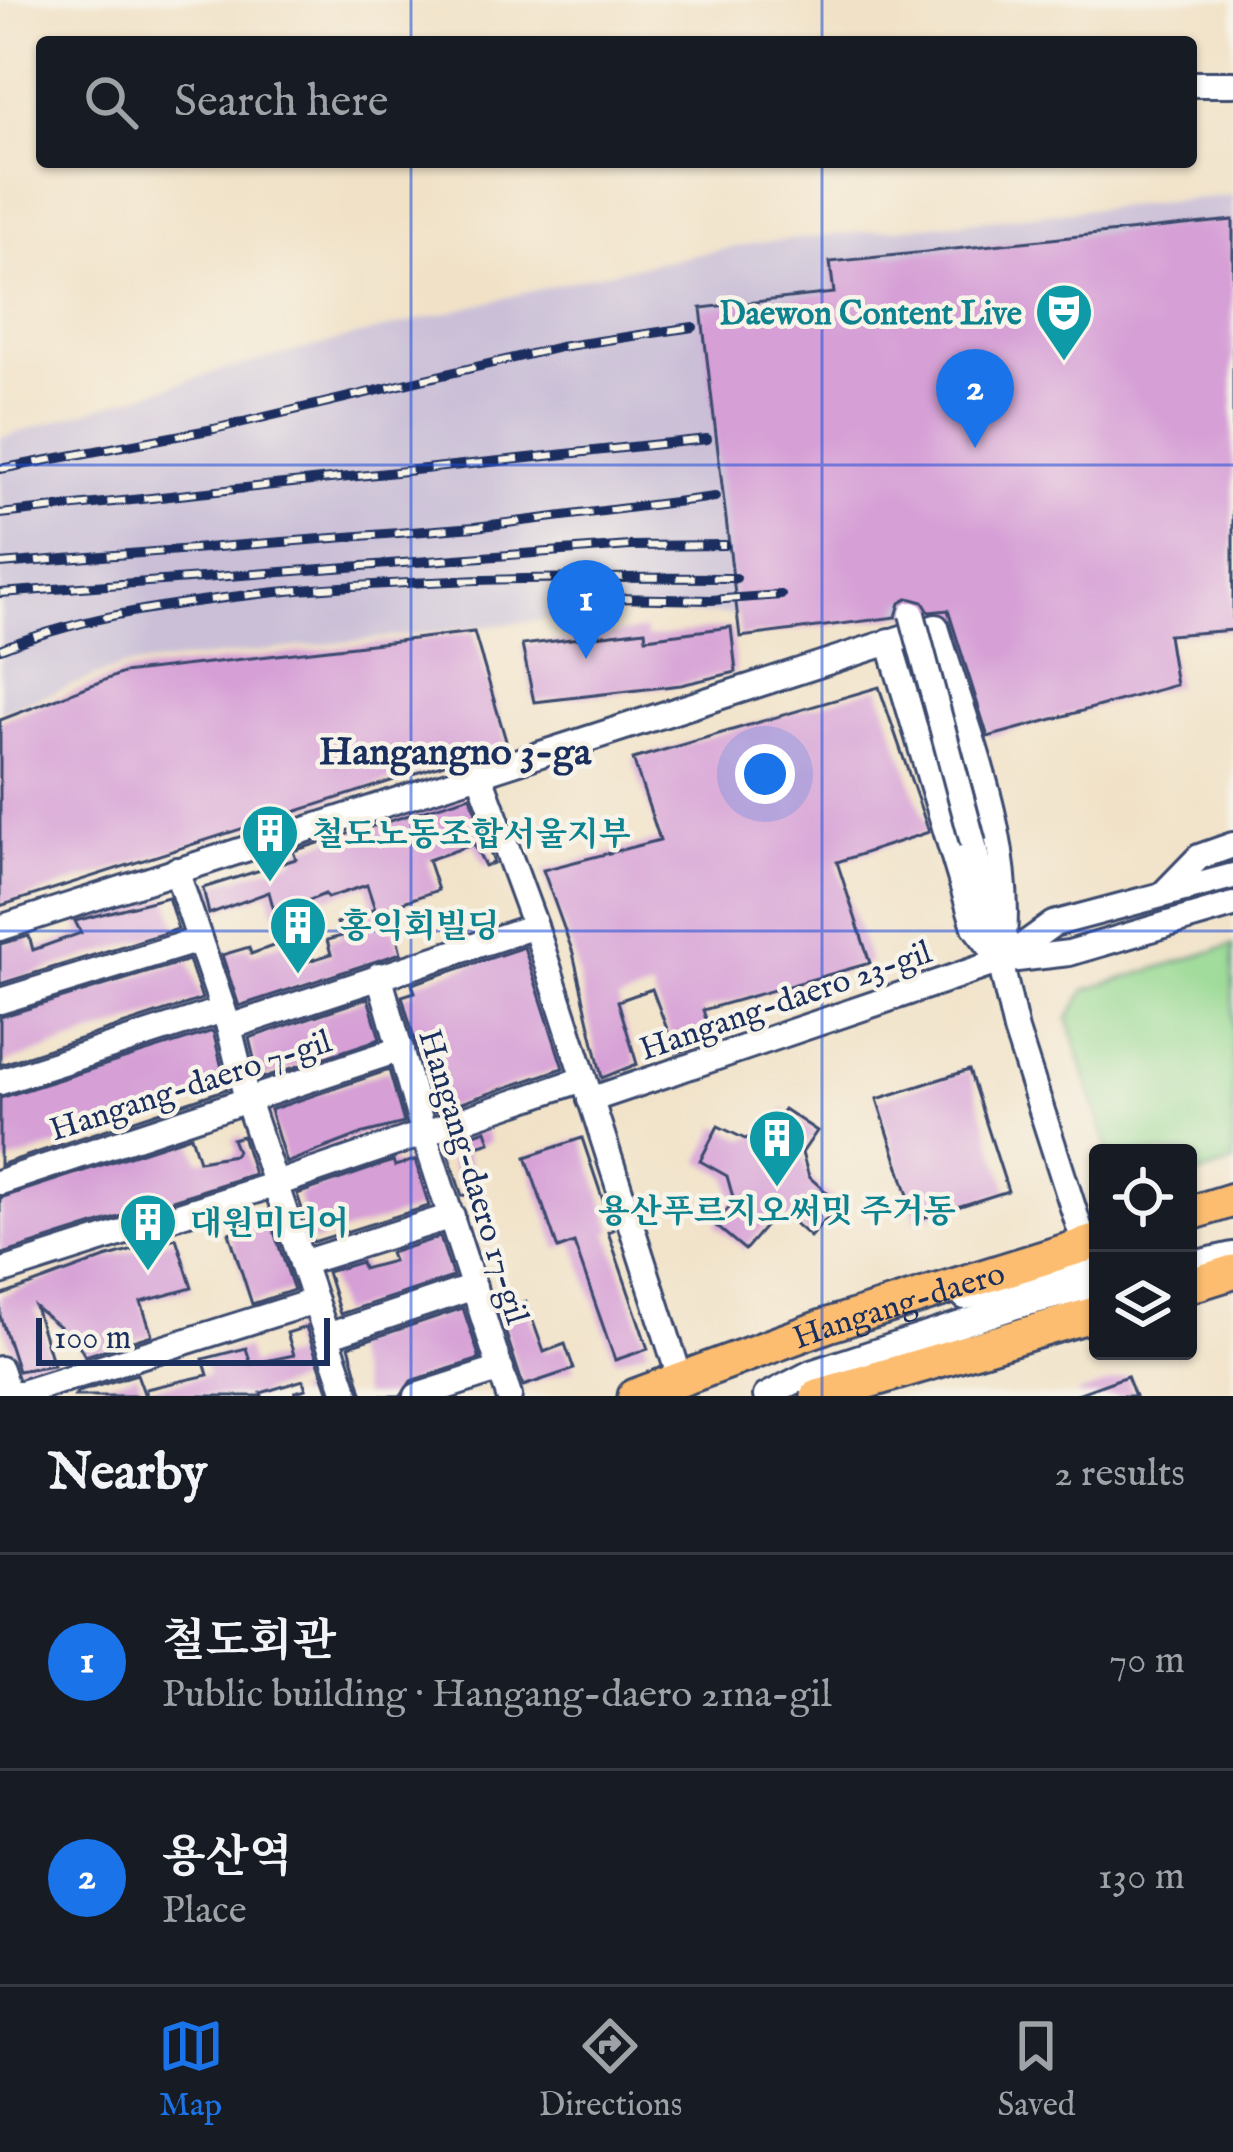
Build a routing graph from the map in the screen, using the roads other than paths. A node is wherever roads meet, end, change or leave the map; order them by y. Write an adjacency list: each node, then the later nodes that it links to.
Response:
1 (1197, 84): 2 (street)
2 (1233, 84)
3 (912, 614): 16 (street, bridge)
4 (890, 641): 5 (street); 16 (street); 16 (street)
5 (480, 776): 9 (street); 13 (street)
6 (1233, 827): 8 (street)
7 (1233, 845): 8 (street)
8 (1199, 857): 11 (street)
9 (176, 870): 14 (street); 15 (street)
10 (1233, 876): 11 (street, Hangang-daero 23-gil)
11 (1163, 895): 16 (street, Hangang-daero 23-gil)
12 (1233, 905): 16 (street, Hangang-daero 23-gil)
13 (535, 926): 17 (street); 22 (street)
14 (0, 928)
15 (199, 940): 18 (street); 19 (street)
16 (1001, 961): 22 (street, Hangang-daero 23-gil); 30 (street)
17 (379, 975): 19 (street); 20 (street, Hangang-daero 17-gil)
18 (0, 1001)
19 (226, 1018): 21 (street); 23 (street)
20 (401, 1049): 23 (street, Hangang-daero 7-gil); 24 (street, Hangang-daero 17-gil)
21 (0, 1082)
22 (586, 1089): 24 (street, Hangang-daero 23-gil); 47 (street)
23 (247, 1100): 25 (street, Hangang-daero 7-gil); 26 (street)
24 (424, 1134): 26 (street, Hangang-daero 23-gil); 29 (street, Hangang-daero 17-gil)
25 (0, 1182)
26 (275, 1184): 35 (street); 37 (street)
27 (1233, 1200): 28 (main road)
28 (1197, 1211)
29 (452, 1216): 35 (street); 40 (street, Hangang-daero 17-gil)
30 (1089, 1238)
31 (1233, 1241): 32 (street)
32 (1197, 1248)
33 (1089, 1253): 47 (main road, Hangang-daero)
34 (1233, 1255): 36 (street)
35 (302, 1263): 42 (street)
36 (1197, 1263)
37 (0, 1272)
38 (1233, 1272): 39 (main road)
39 (1197, 1283)
40 (474, 1287): 44 (street); 46 (street, Hangang-daero 17-gil)
41 (1089, 1287): 53 (street)
42 (315, 1301): 44 (street); 48 (street)
43 (1089, 1316): 54 (main road, Hangang-daero)
44 (326, 1336): 49 (street)
45 (0, 1370): 48 (street)
46 (501, 1370): 50 (street); 51 (street, Hangang-daero 17-gil)
47 (683, 1389): 52 (main road, Hangang-daero)
48 (10, 1396)
49 (347, 1396)
50 (417, 1396)
51 (509, 1396)
52 (635, 1396)
53 (766, 1396)
54 (818, 1396)

